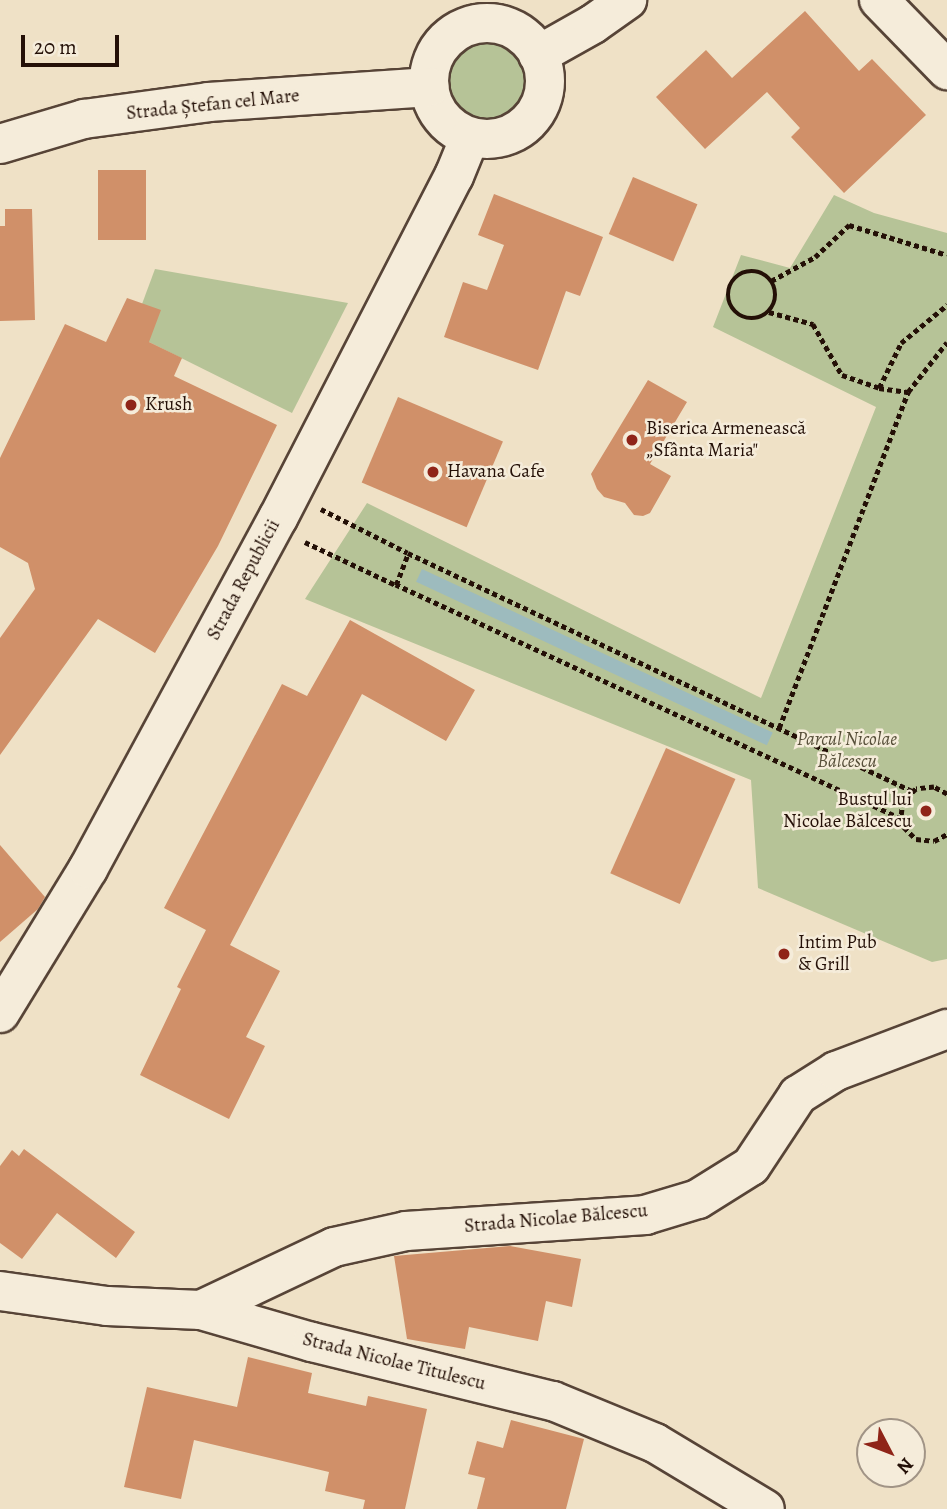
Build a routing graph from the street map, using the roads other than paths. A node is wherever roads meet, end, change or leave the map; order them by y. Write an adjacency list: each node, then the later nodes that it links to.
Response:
1 (626, 0): 4 (street)
2 (879, 0): 5 (street)
3 (462, 14): 4 (street); 6 (street)
4 (538, 55): 7 (street)
5 (947, 70)
6 (429, 87): 7 (street); 8 (street, Strada Ștefan cel Mare)
7 (470, 137): 9 (street, Strada Republicii)
8 (0, 144)
9 (0, 1013)
10 (947, 1029): 12 (street, Strada Nicolae Bălcescu)
11 (0, 1291): 12 (street, Strada Nicolae Titulescu)
12 (201, 1310): 13 (street, Strada Nicolae Titulescu)
13 (765, 1509)

